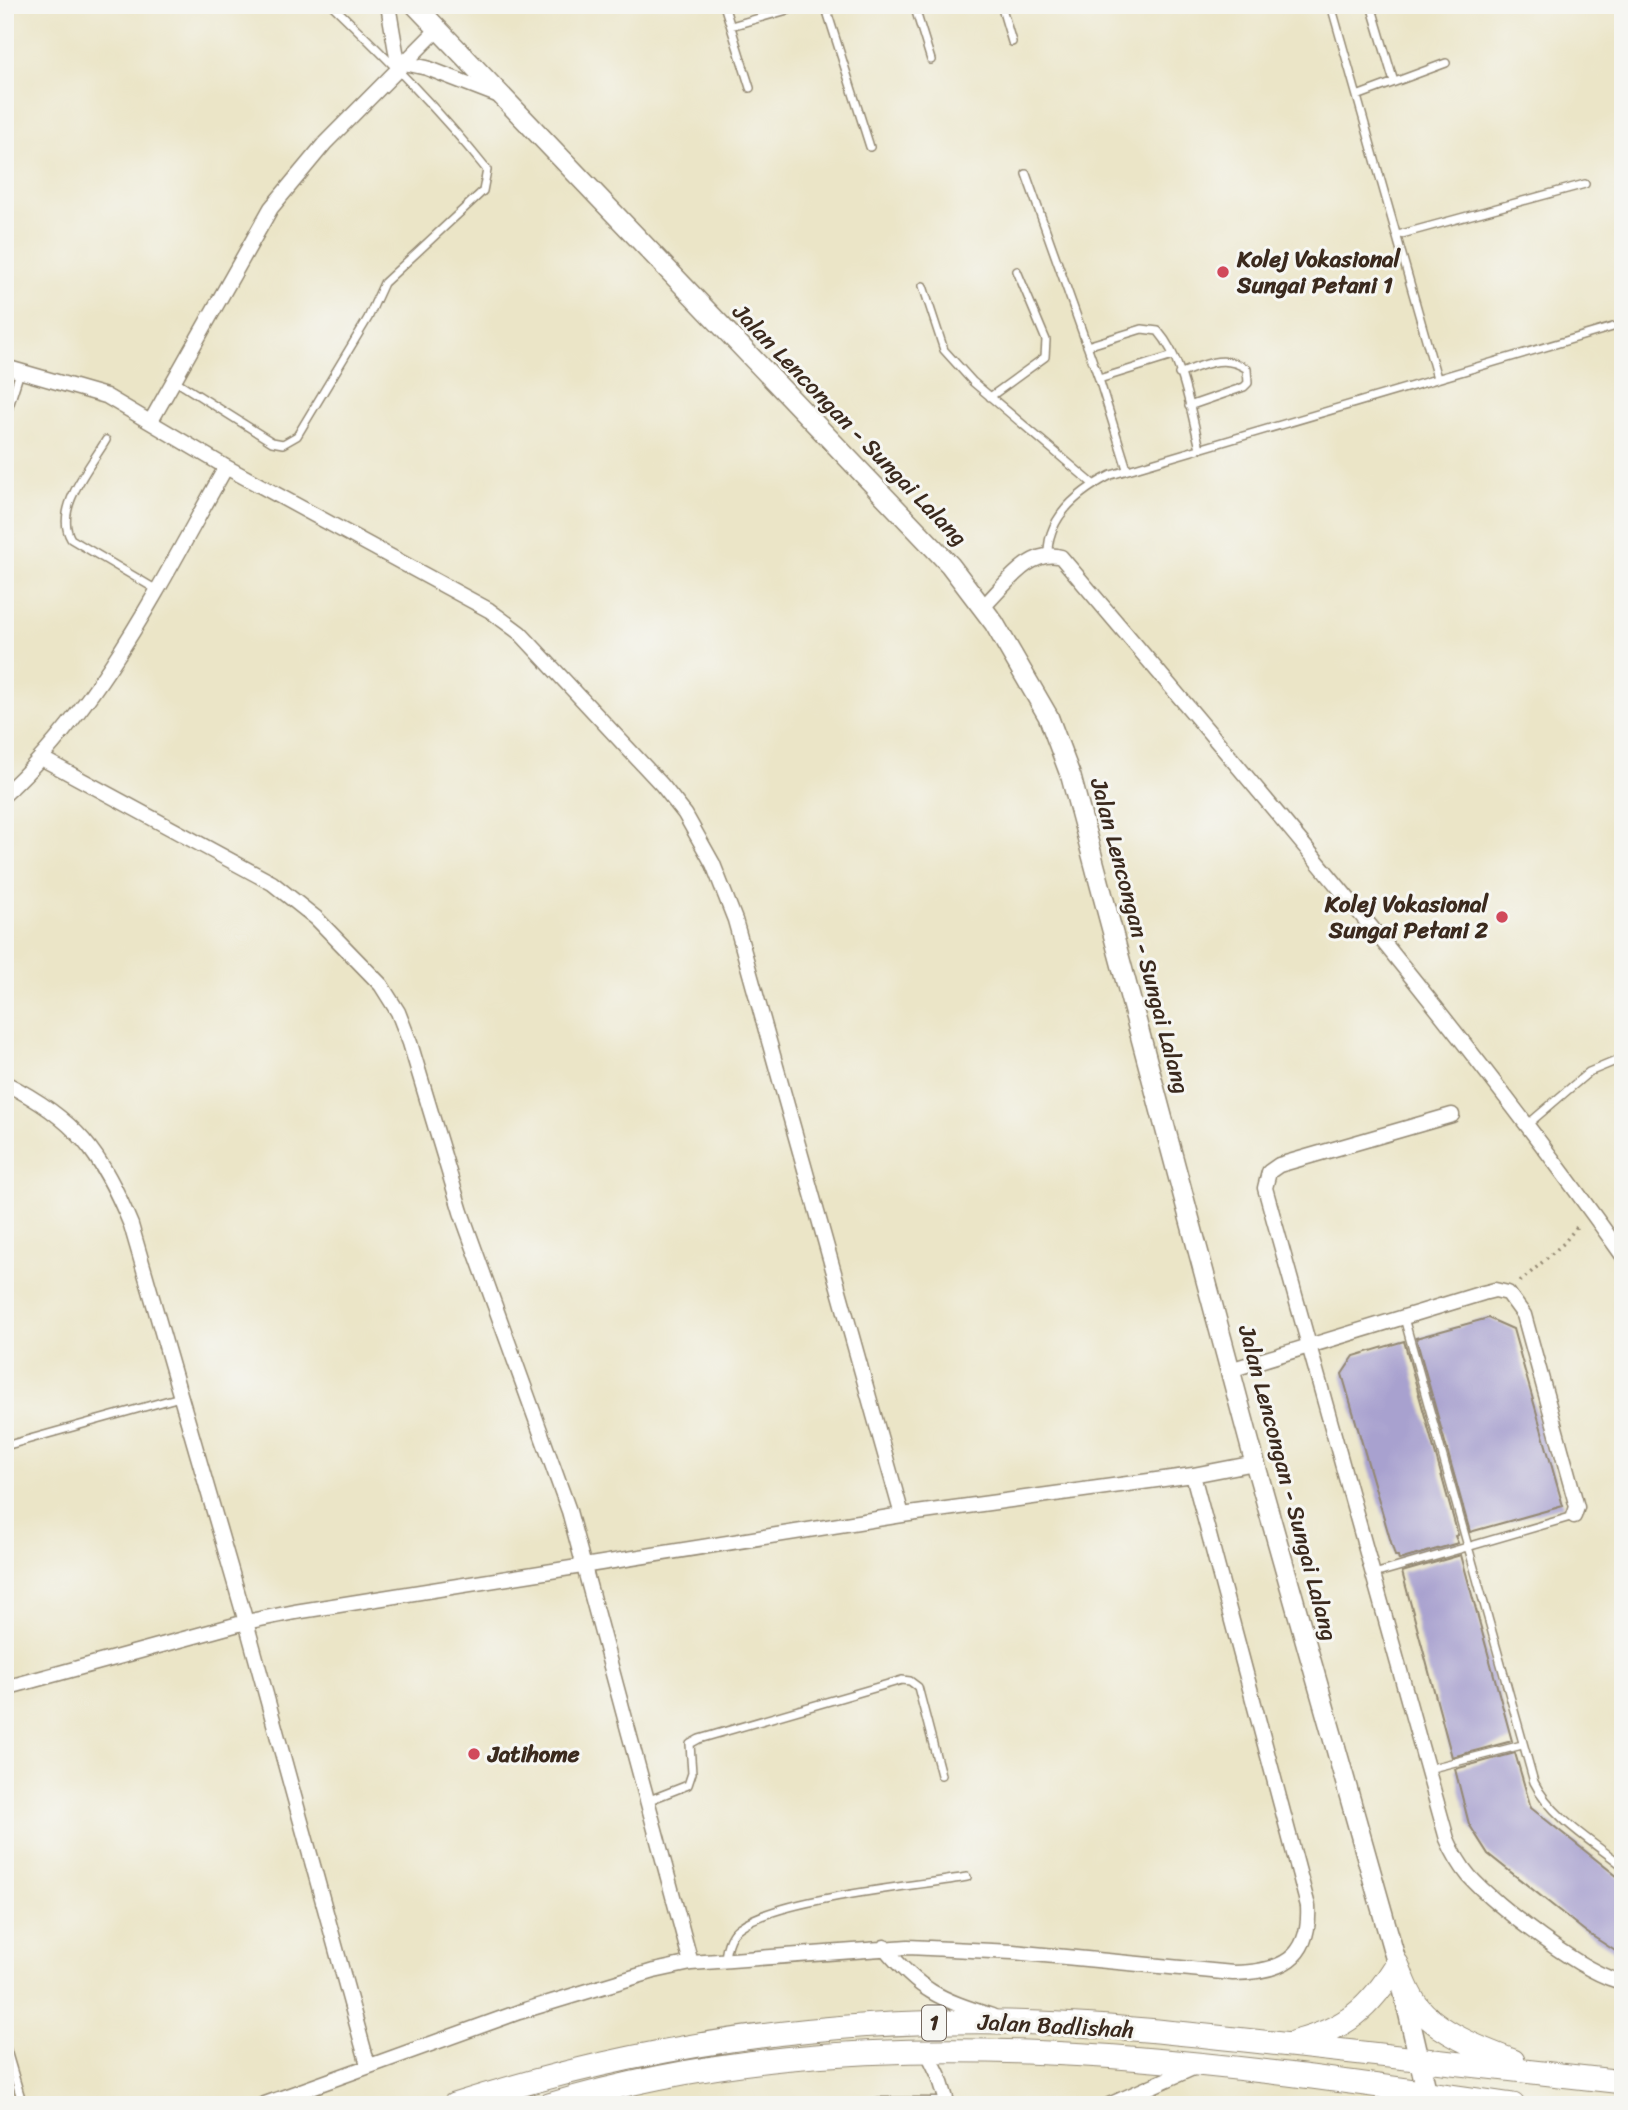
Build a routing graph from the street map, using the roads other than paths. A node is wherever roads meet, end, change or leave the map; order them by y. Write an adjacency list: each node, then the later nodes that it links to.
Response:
1 (332, 5): 16 (lane)
2 (388, 5): 16 (street)
3 (415, 5): 12 (street, Jalan Lencongan - Sungai Lalang)
4 (724, 5): 11 (lane)
5 (805, 5): 11 (lane)
6 (825, 5): 21 (lane)
7 (914, 5): 14 (lane)
8 (1001, 5): 13 (lane)
9 (1331, 5): 19 (lane)
10 (1371, 5): 17 (lane)
11 (731, 26): 18 (lane)
12 (438, 29): 16 (street); 20 (street, Jalan Lencongan - Sungai Lalang)
13 (1012, 42)
14 (930, 60)
15 (1446, 63): 17 (lane)
16 (401, 66): 20 (street); 35 (street); 35 (lane)
17 (1394, 82): 19 (lane)
18 (750, 88)
19 (1357, 96): 24 (lane)
20 (505, 99): 47 (street, Jalan Lencongan - Sungai Lalang)
21 (870, 147)
22 (1026, 174): 28 (lane)
23 (1585, 184): 24 (lane)
24 (1398, 235): 33 (lane)
25 (1017, 271): 36 (lane)
26 (923, 286): 36 (lane)
27 (1623, 324): 33 (lane)
28 (1087, 346): 29 (lane); 34 (lane)
29 (1173, 356): 32 (lane); 34 (lane)
30 (5, 367): 31 (street)
31 (20, 371): 38 (lane); 39 (street)
32 (1179, 374): 37 (lane); 37 (lane)
33 (1437, 378): 41 (lane)
34 (1099, 379): 43 (lane)
35 (174, 380): 39 (street)
36 (990, 397): 44 (lane)
37 (1189, 407): 41 (lane)
38 (5, 419)
39 (151, 421): 42 (street)
40 (106, 440): 46 (lane)
41 (1200, 448): 43 (lane)
42 (226, 467): 46 (street); 62 (street)
43 (1127, 469): 44 (lane)
44 (1093, 484): 45 (lane)
45 (1048, 553): 47 (street); 53 (street)
46 (157, 590): 48 (street)
47 (983, 607): 57 (street, Jalan Lencongan - Sungai Lalang)
48 (43, 759): 49 (street); 65 (street)
49 (5, 794)
50 (1623, 1058): 53 (lane)
51 (5, 1083): 58 (street)
52 (1452, 1115): 56 (street)
53 (1526, 1126): 54 (street)
54 (1623, 1256)
55 (1404, 1318): 56 (street); 63 (street); 64 (lane)
56 (1310, 1348): 57 (street); 66 (street)
57 (1230, 1370): 60 (street, Jalan Lencongan - Sungai Lalang)
58 (180, 1397): 59 (lane); 67 (street)
59 (5, 1446)
60 (1255, 1463): 61 (street); 78 (street, Jalan Lencongan - Sungai Lalang)
61 (1193, 1475): 62 (street); 75 (street)
62 (902, 1516): 65 (street)
63 (1574, 1516): 64 (lane)
64 (1467, 1547): 66 (lane); 69 (lane)
65 (582, 1567): 67 (street); 72 (street)
66 (1374, 1574): 70 (street)
67 (246, 1622): 68 (street); 85 (street)
68 (5, 1688)
69 (1522, 1745): 70 (lane); 73 (lane)
70 (1427, 1769): 79 (street)
71 (941, 1775): 72 (lane)
72 (646, 1801): 77 (street)
73 (1623, 1866)
74 (967, 1877): 76 (lane)
75 (884, 1947): 76 (street); 80 (street)
76 (725, 1960): 77 (street)
77 (691, 1963): 85 (street)
78 (1397, 1964): 82 (main road); 84 (street, Jalan Lencongan - Sungai Lalang); 87 (main road)
79 (1623, 1982)
80 (1011, 2022): 82 (main road, Jalan Badlishah / 1); 92 (main road, Jalan Badlishah / 1)
81 (5, 2044): 90 (lane)
82 (1285, 2045): 84 (main road, Jalan Badlishah / 1)
83 (926, 2049): 86 (main road, Jalan Badlishah / 1); 93 (main road, Jalan Badlishah / 1); 96 (street)
84 (1421, 2058): 87 (main road, Jalan Badlishah / 1); 89 (street, Jalan Lencongan - Sungai Lalang)
85 (368, 2065): 91 (street)
86 (1201, 2065): 89 (main road, Jalan Badlishah / 1); 97 (street)
87 (1550, 2074): 88 (main road, Jalan Badlishah / 1)
88 (1623, 2082)
89 (1427, 2093): 98 (main road, Jalan Badlishah / 1)
90 (23, 2105)
91 (262, 2105)
92 (454, 2105)
93 (549, 2105)
94 (878, 2105): 95 (street)
95 (937, 2105)
96 (948, 2105)
97 (1109, 2105)
98 (1513, 2105)

